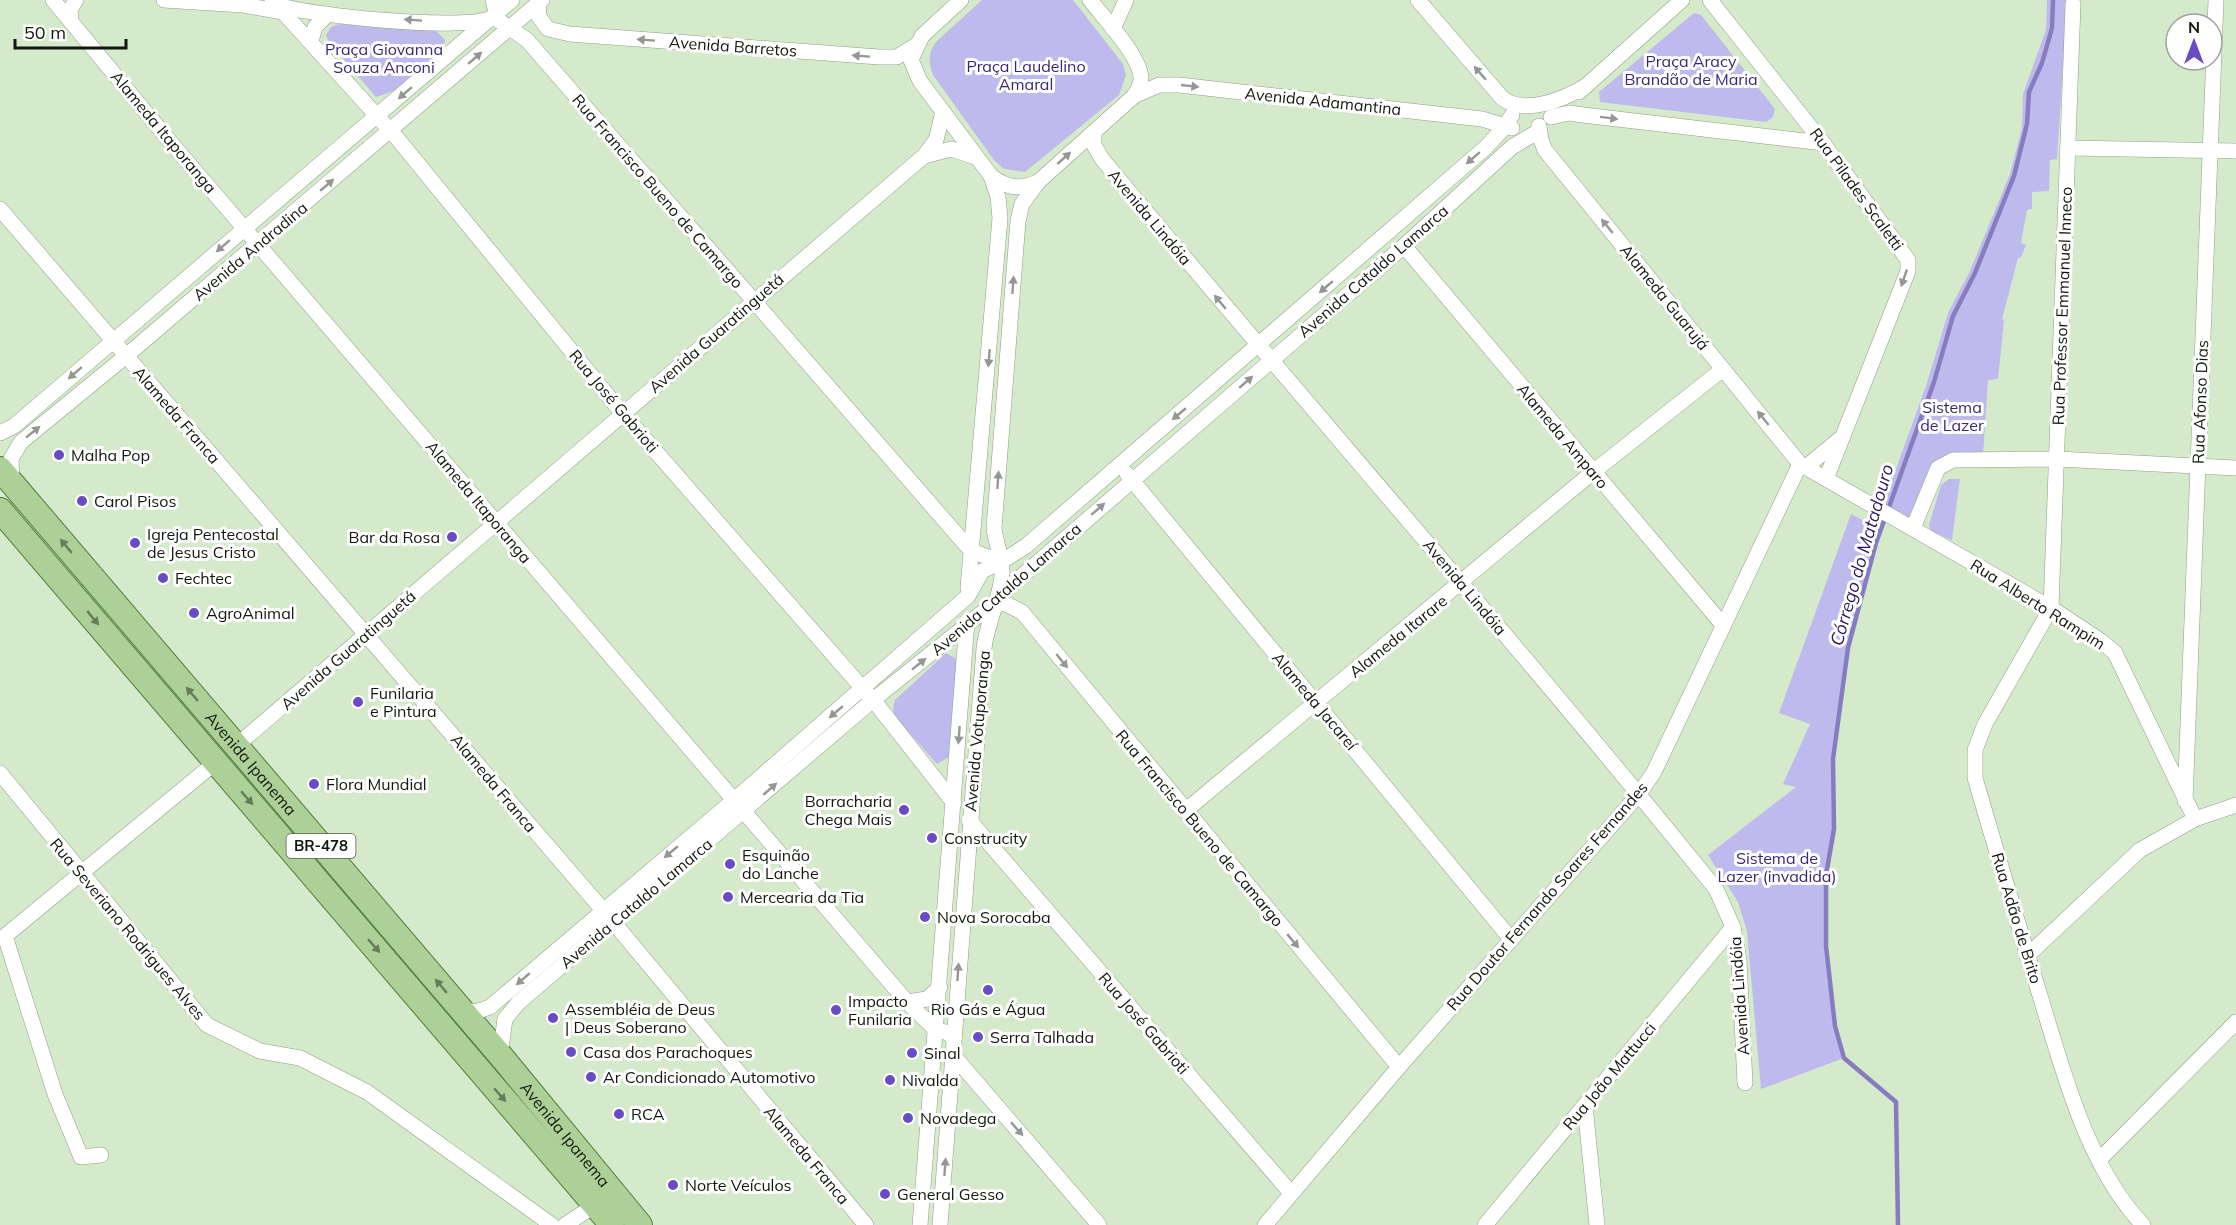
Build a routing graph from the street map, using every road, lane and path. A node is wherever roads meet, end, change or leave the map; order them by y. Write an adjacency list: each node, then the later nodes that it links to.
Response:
1 (53, 0): 20 (street, Alameda Itaporanga)
2 (76, 0): 20 (street)
3 (164, 0): 15 (street)
4 (511, 0): 16 (street, Avenida Andradina); 18 (street, Avenida Andradina)
5 (943, 0): 19 (street)
6 (961, 0): 19 (street)
7 (1090, 0): 23 (street)
8 (1126, 0): 23 (street)
9 (1418, 0): 30 (street, one-way to 9)
10 (1682, 0): 28 (street, Avenida Cataldo Lamarca)
11 (1710, 0): 32 (street, Rua Pilades Scaletti)
12 (2216, 0): 41 (street, Rua Afonso Dias)
13 (540, 2): 18 (street, Avenida Andradina); 22 (street)
14 (2073, 4): 40 (street, Rua Professor Emmanuel Inneco)
15 (277, 6): 17 (street); 25 (street, Rua José Gabrioti)
16 (493, 11): 17 (street, one-way to 17); 21 (street); 33 (street, Avenida Andradina, one-way to 33)
17 (328, 14): 25 (street)
18 (525, 14): 21 (street, Avenida Andradina); 22 (street, Avenida Barretos)
19 (944, 16): 26 (street)
20 (71, 21): 48 (street, Alameda Itaporanga)
21 (508, 29): 27 (street, Rua Francisco Bueno de Camargo); 36 (street, Avenida Andradina, one-way to 21)
22 (548, 29): 24 (street, Avenida Barretos)
23 (1113, 29): 29 (street)
24 (570, 34): 26 (street, Avenida Barretos, one-way to 24); 27 (street)
25 (312, 42): 33 (street, Rua José Gabrioti)
26 (916, 45): 31 (street)
27 (545, 60): 51 (street, Rua Francisco Bueno de Camargo)
28 (1587, 86): 30 (street, Avenida Cataldo Lamarca); 35 (street, Avenida Cataldo Lamarca)
29 (1134, 96): 34 (street, Avenida Adamantina, one-way to 34); 37 (street)
30 (1525, 107): 34 (street); 35 (street)
31 (943, 112): 43 (street, Avenida Guaratinguetá); 44 (street)
32 (1800, 114): 38 (street); 39 (street, Rua Pilades Scaletti)
33 (377, 117): 36 (street, Rua José Gabrioti); 48 (street, Avenida Andradina)
34 (1510, 123): 35 (street); 53 (street, Avenida Cataldo Lamarca, one-way to 53)
35 (1540, 127): 38 (street, one-way to 38); 50 (street, Avenida Cataldo Lamarca); 56 (street, Alameda Guarujá, one-way to 35)
36 (390, 131): 49 (street, Avenida Andradina, one-way to 36); 57 (street, Rua José Gabrioti)
37 (1094, 132): 46 (street, one-way to 37); 53 (street, Avenida Lindóia, one-way to 37)
38 (1785, 138): 39 (street)
39 (1823, 143): 59 (street, Rua Pilades Scaletti, one-way to 59)
40 (2068, 148): 41 (street); 60 (street, Rua Professor Emmanuel Inneco)
41 (2210, 150): 42 (street); 63 (street, Rua Afonso Dias)
42 (2236, 151)
43 (924, 156): 44 (street, Avenida Guaratinguetá); 51 (street, Avenida Guaratinguetá)
44 (976, 157): 45 (street)
45 (991, 176): 46 (street); 69 (street, one-way to 69)
46 (1038, 182): 74 (street, Avenida Votuporanga, one-way to 46)
47 (0, 209): 52 (street, Alameda Franca)
48 (245, 227): 49 (street, Alameda Itaporanga); 52 (street, Avenida Andradina, one-way to 52)
49 (259, 243): 54 (street, Avenida Andradina); 71 (street, Alameda Itaporanga)
50 (1404, 246): 55 (street, Avenida Cataldo Lamarca); 65 (street, Alameda Amparo)
51 (753, 300): 57 (street, Avenida Guaratinguetá); 72 (street, Rua Francisco Bueno de Camargo)
52 (113, 340): 54 (street, Alameda Franca); 58 (street, Avenida Andradina, one-way to 58)
53 (1258, 347): 55 (street, Avenida Lindóia); 61 (street, Avenida Cataldo Lamarca, one-way to 61)
54 (126, 356): 66 (street, Avenida Andradina, one-way to 54); 86 (street, Alameda Franca)
55 (1270, 361): 68 (street, Avenida Cataldo Lamarca, one-way to 55); 78 (street, Avenida Lindóia)
56 (1723, 369): 62 (street, Alameda Guarujá, one-way to 56); 65 (street, Alameda Itarare)
57 (623, 414): 71 (street, Avenida Guaratinguetá); 89 (street, Rua José Gabrioti)
58 (0, 433)
59 (1844, 436): 62 (street, Rua Pilades Scaletti); 67 (street, Rua Pilades Scaletti)
60 (2056, 459): 63 (street); 73 (street); 81 (street, Rua Professor Emmanuel Inneco)
61 (1119, 465): 68 (street, Alameda Jacareí); 75 (street, Avenida Cataldo Lamarca)
62 (1803, 465): 67 (street, Rua Alberto Rampim); 83 (street, Rua Doutor Fernando Soares Fernandes)
63 (2198, 467): 64 (street); 96 (street, Rua Afonso Dias)
64 (2236, 468)
65 (1593, 472): 78 (street, Alameda Itarare); 83 (street, Alameda Amparo)
66 (6, 476): 91 (main road, Avenida Ipanema / BR-478, one-way to 66)
67 (1826, 479): 73 (street, Rua Alberto Rampim)
68 (1132, 480): 79 (street, Avenida Cataldo Lamarca, one-way to 68); 90 (street, Alameda Jacareí)
69 (976, 509): 72 (street); 76 (street)
70 (0, 510): 92 (main road, Avenida Ipanema / BR-478, one-way to 92)
71 (498, 523): 86 (street, Avenida Guaratinguetá); 98 (street, Alameda Itaporanga)
72 (948, 524): 76 (street, Rua Francisco Bueno de Camargo)
73 (1908, 526): 81 (street, Rua Alberto Rampim)
74 (995, 538): 75 (street, Avenida Cataldo Lamarca); 77 (street, Avenida Votuporanga)
75 (1026, 546): 77 (street, Avenida Cataldo Lamarca)
76 (972, 550): 77 (street, Rua Francisco Bueno de Camargo); 80 (street)
77 (1001, 562): 79 (street, Avenida Votuporanga); 80 (street, Avenida Cataldo Lamarca)
78 (1462, 583): 90 (street, Alameda Itarare); 94 (street, Avenida Lindóia)
79 (994, 603): 80 (street, Avenida Cataldo Lamarca); 82 (street, Rua Francisco Bueno de Camargo); 85 (street, Avenida Votuporanga)
80 (972, 606): 84 (street, Avenida Cataldo Lamarca); 89 (street, Avenida Cataldo Lamarca)
81 (2051, 608): 96 (street, Rua Alberto Rampim); 109 (street, Rua Adão de Brito)
82 (1025, 616): 85 (street); 99 (street, Rua Francisco Bueno de Camargo, one-way to 99)
83 (1723, 625): 94 (street, Rua Doutor Fernando Soares Fernandes)
84 (967, 626): 87 (street, Avenida Cataldo Lamarca); 88 (street, Avenida Votuporanga)
85 (986, 632): 101 (street, Avenida Votuporanga)
86 (366, 633): 91 (street, Avenida Guaratinguetá); 105 (street, Alameda Franca)
87 (940, 647): 88 (street); 89 (street, Avenida Cataldo Lamarca, one-way to 87)
88 (964, 656): 95 (street, Avenida Votuporanga, one-way to 95)
89 (868, 694): 95 (street, Rua José Gabrioti); 98 (street, Avenida Cataldo Lamarca)
90 (1316, 703): 99 (street, Alameda Itarare); 108 (street, Alameda Jacareí)
91 (236, 746): 112 (main road, Avenida Ipanema / BR-478, one-way to 91)
92 (216, 762): 104 (street); 126 (main road, Avenida Ipanema / BR-478, one-way to 126)
93 (0, 773): 104 (street, Rua Severiano Rodrigues Alves)
94 (1638, 794): 107 (street, Avenida Lindóia); 108 (street, Rua Doutor Fernando Soares Fernandes)
95 (954, 802): 110 (street, Avenida Votuporanga)
96 (2185, 804): 100 (street, Rua Alberto Rampim)
97 (2236, 805): 100 (street)
98 (739, 806): 105 (street, Avenida Cataldo Lamarca, one-way to 105); 106 (street, Avenida Cataldo Lamarca); 111 (street, Alameda Itaporanga)
99 (1185, 811): 118 (street, Rua Francisco Bueno de Camargo, one-way to 118)
100 (2195, 819): 109 (street)
101 (969, 820): 102 (street, Rua José Gabrioti); 103 (street, Avenida Votuporanga)
102 (998, 854): 103 (street); 125 (street, Rua José Gabrioti)
103 (966, 860): 114 (street, Avenida Votuporanga, one-way to 103)
104 (81, 873): 123 (street); 127 (street, Rua Severiano Rodrigues Alves)
105 (602, 910): 106 (street, Alameda Franca); 112 (street, Avenida Cataldo Lamarca, one-way to 112)
106 (614, 923): 116 (street, Avenida Cataldo Lamarca); 131 (street, Alameda Franca)
107 (1734, 927): 119 (street, Avenida Lindóia); 122 (street, Rua João Mattucci)
108 (1510, 938): 118 (street, Rua Doutor Fernando Soares Fernandes)
109 (2027, 956): 124 (street, Rua Adão de Brito)
110 (940, 987): 111 (street); 115 (street, Avenida Votuporanga)
111 (907, 1002): 115 (street, Alameda Itaporanga)
112 (460, 1008): 116 (main road, Avenida Ipanema / BR-478)
113 (2236, 1022): 124 (street)
114 (954, 1038): 115 (street); 117 (street, Avenida Votuporanga)
115 (934, 1042): 117 (street); 132 (street, Avenida Votuporanga)
116 (500, 1055): 130 (main road, Avenida Ipanema / BR-478)
117 (953, 1055): 120 (street); 121 (street, Avenida Votuporanga)
118 (1399, 1067): 125 (street, Rua Doutor Fernando Soares Fernandes)
119 (1745, 1083)
120 (978, 1085): 121 (street); 134 (street, one-way to 134)
121 (950, 1092): 133 (street, Avenida Votuporanga, one-way to 121)
122 (1585, 1106): 136 (street, Rua João Mattucci); 137 (street)
123 (101, 1155)
124 (2099, 1160): 138 (street, Rua Adão de Brito)
125 (1290, 1192): 135 (street, Rua Doutor Fernando Soares Fernandes)
126 (595, 1205): 128 (street); 129 (main road, Avenida Ipanema / BR-478)
127 (552, 1225)
128 (565, 1225)
129 (612, 1225)
130 (640, 1225)
131 (866, 1225)
132 (920, 1225)
133 (940, 1225)
134 (1099, 1225)
135 (1265, 1225)
136 (1485, 1225)
137 (1597, 1225)
138 (2143, 1225)

